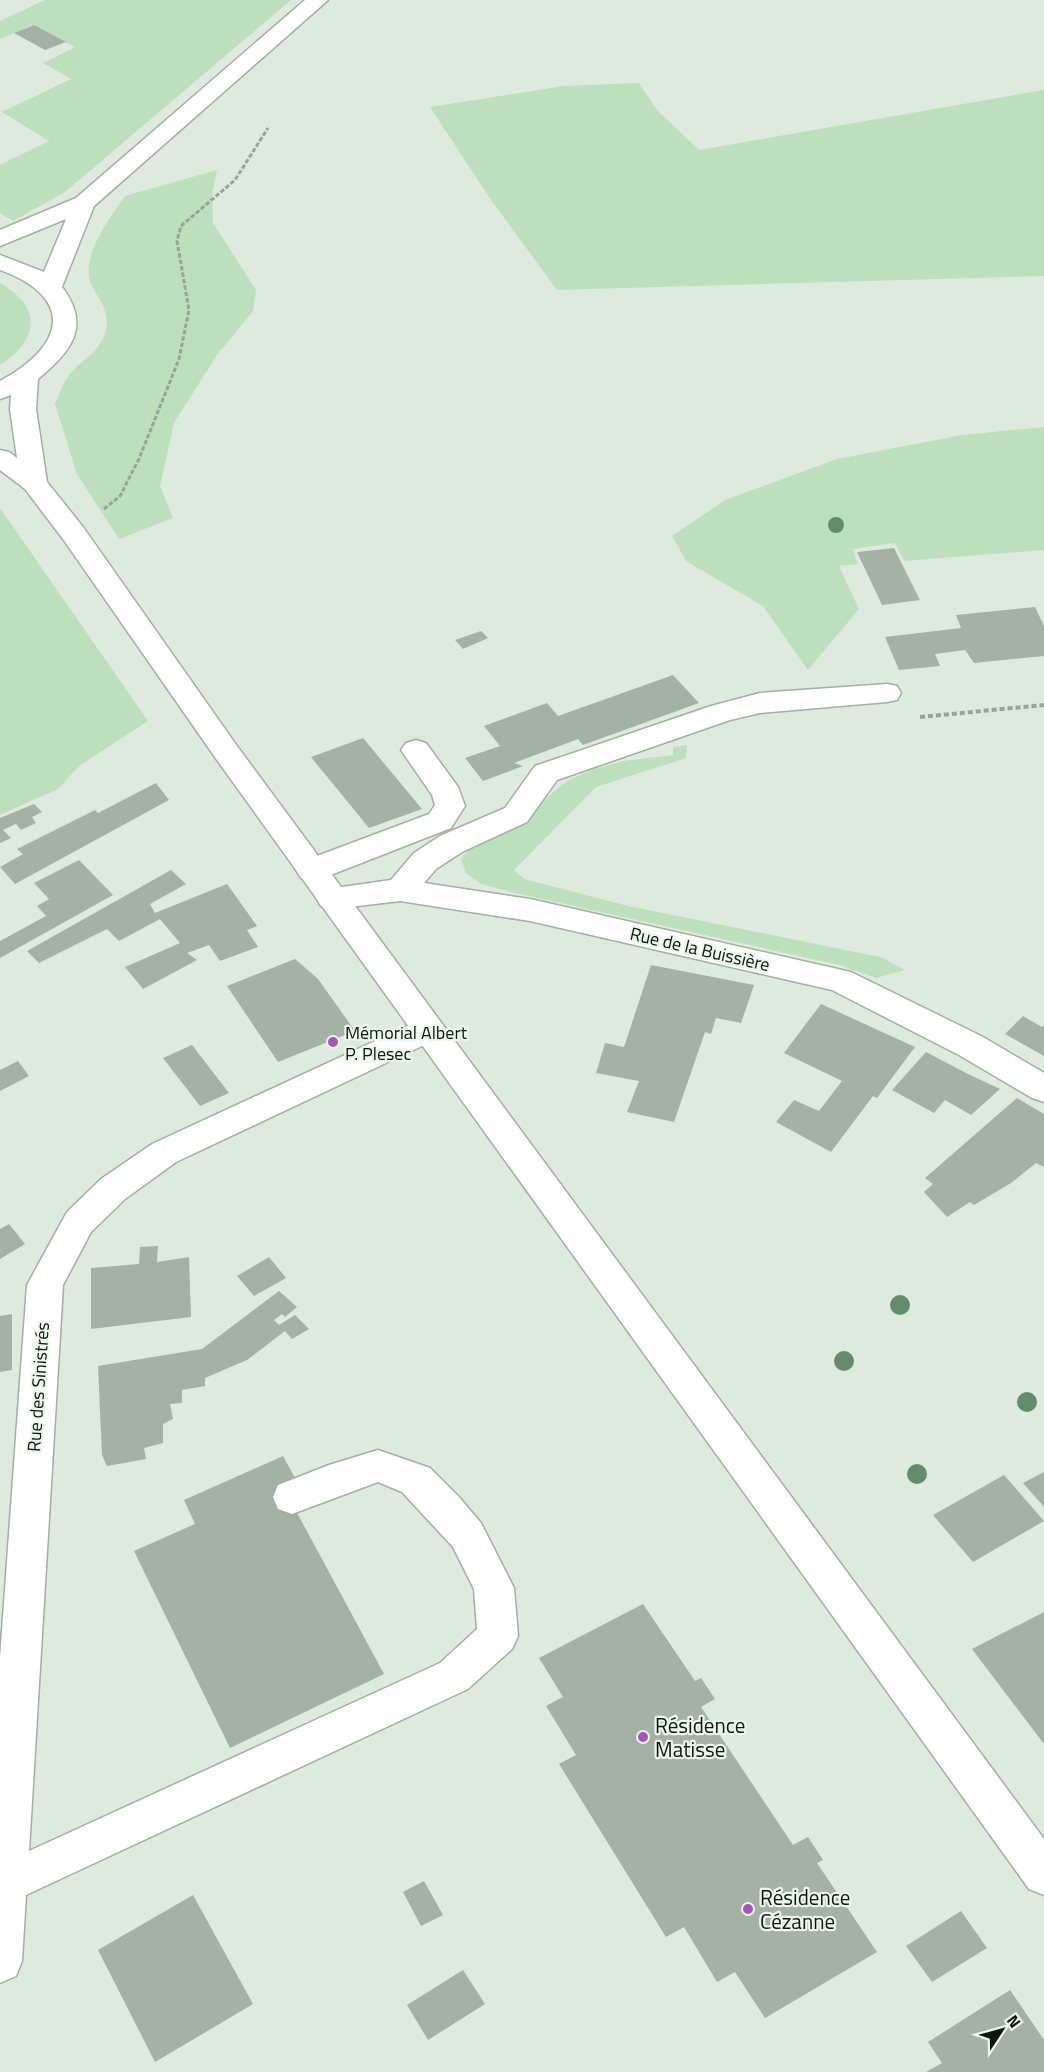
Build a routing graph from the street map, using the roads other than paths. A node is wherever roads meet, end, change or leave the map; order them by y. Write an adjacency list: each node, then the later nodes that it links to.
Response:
1 (318, 0): 2 (main road)
2 (84, 203): 3 (main road); 5 (main road)
3 (0, 239)
4 (0, 262): 5 (main road)
5 (50, 287): 6 (main road)
6 (25, 379): 7 (main road); 9 (main road)
7 (0, 391)
8 (0, 458): 9 (main road)
9 (34, 483): 12 (main road)
10 (887, 693): 13 (main road)
11 (416, 750): 12 (main road)
12 (312, 870): 14 (main road)
13 (400, 890): 14 (main road, Rue de la Buissière); 16 (main road, Rue de la Buissière)
14 (332, 898): 15 (main road)
15 (427, 1029): 18 (main road); 19 (main road, Rue des Sinistrés)
16 (1044, 1089)
17 (292, 1497): 19 (main road)
18 (1044, 1874)
19 (5, 1883): 20 (main road, Rue des Sinistrés)
20 (0, 1961)

